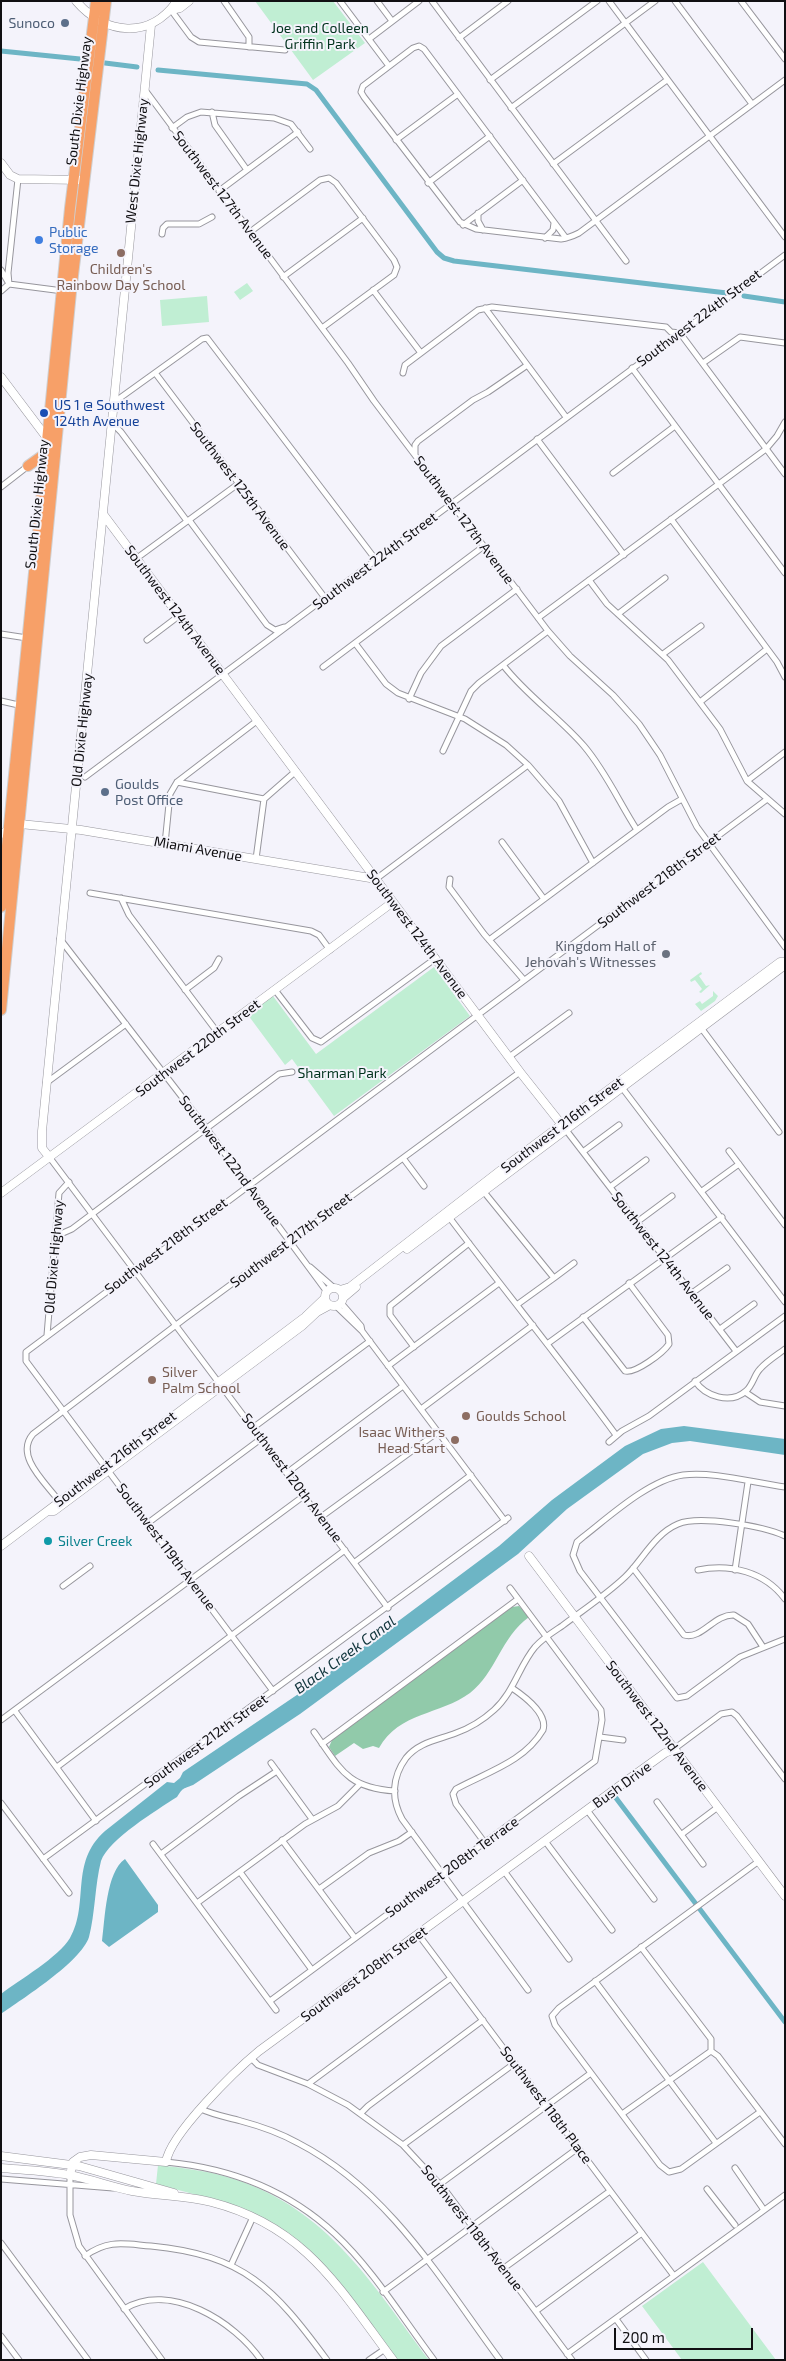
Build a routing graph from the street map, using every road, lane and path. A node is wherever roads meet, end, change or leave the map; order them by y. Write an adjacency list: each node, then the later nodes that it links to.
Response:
1 (76, 1): 19 (street)
2 (96, 1): 19 (highway, South Dixie Highway)
3 (100, 1): 19 (highway)
4 (106, 1): 19 (highway, South Dixie Highway)
5 (178, 1): 18 (street)
6 (189, 1): 18 (street)
7 (224, 1): 25 (street)
8 (340, 1): 24 (street)
9 (377, 1): 20 (street)
10 (419, 1): 20 (street)
11 (432, 1): 23 (street)
12 (508, 1): 23 (street)
13 (597, 1): 29 (street)
14 (609, 1): 21 (street)
15 (655, 1): 21 (street)
16 (675, 1): 34 (street)
17 (741, 1): 27 (street)
18 (171, 10): 22 (street); 25 (street)
19 (99, 21): 22 (street); 47 (highway, South Dixie Highway); 47 (highway, South Dixie Highway)
20 (392, 21): 24 (street)
21 (625, 23): 30 (street); 35 (street)
22 (151, 25): 32 (street, West Dixie Highway)
23 (459, 38): 29 (street)
24 (369, 39): 28 (street)
25 (249, 47): 26 (street)
26 (285, 50)
27 (785, 59)
28 (389, 66): 33 (street); 41 (street)
29 (490, 80): 35 (street)
30 (667, 80): 40 (street); 44 (street)
31 (785, 80): 34 (street)
32 (144, 90): 37 (street, Southwest 127th Avenue); 73 (street, West Dixie Highway)
33 (458, 94): 39 (street); 41 (street)
34 (752, 104): 40 (street)
35 (511, 108): 44 (street)
36 (212, 112): 37 (street); 38 (street); 45 (street)
37 (172, 128): 50 (street, Southwest 127th Avenue)
38 (298, 132): 42 (street); 45 (street)
39 (490, 136): 48 (street); 49 (street)
40 (710, 136): 54 (street); 60 (street)
41 (396, 140): 49 (street)
42 (310, 148)
43 (1, 163): 46 (street)
44 (553, 164): 54 (street)
45 (247, 170): 50 (street)
46 (18, 179): 47 (street); 64 (street)
47 (78, 180): 72 (highway, South Dixie Highway)
48 (523, 180): 51 (street); 55 (street)
49 (428, 183): 56 (street)
50 (219, 191): 58 (street, Southwest 127th Avenue)
51 (478, 214): 56 (street); 57 (street)
52 (212, 217): 59 (street)
53 (363, 218): 58 (street); 68 (street); 70 (street)
54 (594, 220): 62 (street); 65 (street)
55 (554, 223): 61 (street); 62 (street)
56 (463, 225): 57 (street)
57 (483, 230): 61 (street)
58 (250, 232): 68 (street, Southwest 127th Avenue)
59 (162, 234)
60 (785, 237)
61 (545, 238): 62 (street)
62 (566, 238)
63 (785, 255): 76 (street, Southwest 224th Street)
64 (9, 261): 66 (street); 69 (street)
65 (626, 261)
66 (1, 266)
67 (1, 270): 69 (street)
68 (283, 277): 75 (street, Southwest 127th Avenue)
69 (9, 284): 71 (street); 72 (street)
70 (374, 290): 75 (street); 78 (street)
71 (1, 291)
72 (66, 291): 81 (highway, South Dixie Highway); 91 (highway, South Dixie Highway)
73 (124, 298): 86 (street, Old Dixie Highway)
74 (485, 308): 76 (street); 78 (street); 80 (street)
75 (322, 328): 97 (street, Southwest 127th Avenue)
76 (680, 333): 79 (street); 82 (street, Southwest 224th Street)
77 (785, 343): 79 (street)
78 (421, 353): 83 (street)
79 (703, 363): 95 (street)
80 (526, 366): 87 (street); 97 (street)
81 (54, 368): 91 (highway); 92 (highway, South Dixie Highway)
82 (632, 368): 87 (street, Southwest 224th Street); 90 (street)
83 (403, 373)
84 (156, 374): 86 (street); 102 (street, Southwest 125th Avenue); 113 (street)
85 (1, 377): 92 (street)
86 (113, 403): 89 (street, Old Dixie Highway)
87 (566, 417): 93 (street, Southwest 224th Street)
88 (785, 422): 95 (street)
89 (112, 423): 106 (street, Old Dixie Highway); 108 (street)
90 (675, 426): 99 (street); 103 (street)
91 (58, 434): 94 (highway, South Dixie Highway)
92 (47, 438): 96 (highway, South Dixie Highway)
93 (537, 439): 105 (street, Southwest 224th Street); 111 (street)
94 (56, 447): 96 (highway); 123 (highway, South Dixie Highway)
95 (766, 449): 101 (street); 103 (street)
96 (46, 453): 98 (highway); 100 (highway, South Dixie Highway)
97 (416, 457): 105 (street, Southwest 127th Avenue)
98 (28, 466): 100 (highway); 104 (street)
99 (614, 472)
100 (44, 473): 110 (highway, South Dixie Highway)
101 (785, 474)
102 (238, 484): 108 (street); 118 (street, Southwest 125th Avenue)
103 (718, 484): 107 (street); 114 (street)
104 (2, 485)
105 (452, 502): 109 (street, Southwest 127th Avenue); 113 (street, Southwest 224th Street)
106 (103, 514): 112 (street, Southwest 124th Avenue); 146 (street, Old Dixie Highway)
107 (671, 519): 111 (street); 130 (street)
108 (188, 520): 112 (street); 124 (street)
109 (484, 546): 117 (street, Southwest 127th Avenue); 129 (street)
110 (36, 547): 123 (highway); 127 (highway, South Dixie Highway)
111 (624, 555): 116 (street)
112 (137, 558): 120 (street, Southwest 124th Avenue)
113 (376, 560): 118 (street, Southwest 224th Street)
114 (785, 573)
115 (665, 578): 119 (street)
116 (589, 580): 119 (street); 121 (street)
117 (517, 589): 121 (street, Southwest 127th Avenue); 136 (street)
118 (325, 598): 124 (street, Southwest 224th Street)
119 (618, 614): 131 (street)
120 (180, 615): 128 (street); 134 (street, Southwest 124th Avenue)
121 (538, 618): 125 (street, Southwest 127th Avenue)
122 (701, 626): 131 (street)
123 (39, 627): 139 (highway, South Dixie Highway)
124 (287, 627): 134 (street, Southwest 224th Street)
125 (548, 631): 132 (street); 153 (street, Southwest 127th Avenue)
126 (1, 634): 127 (street)
127 (28, 638): 139 (highway, South Dixie Highway)
128 (147, 640)
129 (355, 643): 133 (street); 136 (street)
130 (767, 649): 135 (street); 138 (street)
131 (663, 654): 138 (street)
132 (503, 665): 140 (street); 158 (street)
133 (323, 668)
134 (224, 675): 141 (street, Southwest 124th Avenue); 148 (street, Southwest 224th Street)
135 (785, 677)
136 (409, 699): 140 (street)
137 (1, 701): 139 (street)
138 (700, 702): 149 (street)
139 (26, 707): 145 (highway, South Dixie Highway); 156 (highway, South Dixie Highway)
140 (459, 716): 142 (street); 144 (street)
141 (258, 720): 147 (street, Southwest 124th Avenue); 150 (street)
142 (443, 751)
143 (785, 752): 149 (street)
144 (528, 765): 165 (street); 166 (street)
145 (15, 766): 156 (highway); 159 (highway, South Dixie Highway)
146 (78, 770): 148 (street); 151 (street, Old Dixie Highway)
147 (296, 771): 152 (street); 166 (street, Southwest 124th Avenue)
148 (86, 777): 151 (street, Southwest 224th Street)
149 (747, 780): 154 (street)
150 (177, 782): 152 (street); 163 (street)
151 (77, 783): 157 (street, Old Dixie Highway)
152 (264, 799): 164 (street)
153 (682, 799): 158 (street); 161 (street, Southwest 127th Avenue)
154 (766, 800): 155 (street); 161 (street, Southwest 218th Street)
155 (785, 814)
156 (20, 824): 157 (street, Miami Avenue); 159 (street); 172 (highway, South Dixie Highway)
157 (72, 829): 163 (street, Miami Avenue); 173 (street, Old Dixie Highway)
158 (637, 830): 165 (street)
159 (5, 831): 162 (highway, South Dixie Highway); 172 (highway)
160 (502, 842): 170 (street)
161 (709, 842): 175 (street, Southwest 127th Avenue); 180 (street, Southwest 218th Street)
162 (4, 843): 172 (highway, South Dixie Highway)
163 (165, 844): 164 (street, Miami Avenue)
164 (256, 859): 166 (street, Miami Avenue)
165 (593, 863): 170 (street)
166 (376, 879): 171 (street, Southwest 124th Avenue)
167 (450, 879): 174 (street)
168 (90, 893): 169 (street)
169 (122, 898): 176 (street); 181 (street)
170 (544, 899): 174 (street)
171 (393, 902): 176 (street, Southwest 220th Street); 177 (street, Southwest 124th Avenue)
172 (6, 907): 183 (highway, South Dixie Highway)
173 (60, 939): 186 (street, Southwest 122nd Avenue); 193 (street, Old Dixie Highway)
174 (490, 940): 180 (street)
175 (785, 947)
176 (330, 950): 182 (street, Southwest 220th Street)
177 (436, 958): 182 (street); 185 (street, Southwest 124th Avenue)
178 (218, 959): 181 (street)
179 (785, 964): 187 (street, Southwest 216th Street); 194 (street, Southwest 216th Street)
180 (524, 980): 185 (street, Southwest 218th Street)
181 (185, 990): 188 (street)
182 (275, 990): 188 (street, Southwest 220th Street)
183 (1, 1010)
184 (570, 1013): 189 (street)
185 (478, 1014): 189 (street, Southwest 124th Avenue); 207 (street, Southwest 218th Street)
186 (126, 1024): 192 (street, Southwest 122nd Avenue); 193 (street)
187 (702, 1028): 194 (street, Southwest 216th Street); 198 (street)
188 (218, 1033): 192 (street, Southwest 220th Street)
189 (509, 1057): 191 (street, Southwest 124th Avenue)
190 (292, 1072): 197 (street)
191 (520, 1072): 196 (street, Southwest 124th Avenue); 202 (street, Southwest 217th Street)
192 (164, 1073): 197 (street, Southwest 122nd Avenue); 201 (street, Southwest 220th Street)
193 (46, 1084): 201 (street, Old Dixie Highway)
194 (620, 1086): 196 (street, Southwest 216th Street); 210 (street)
195 (619, 1124): 199 (street)
196 (564, 1127): 199 (street, Southwest 124th Avenue); 205 (street, Southwest 216th Street); 211 (street, Southwest 216th Street)
197 (206, 1128): 207 (street, Southwest 122nd Avenue); 214 (street)
198 (779, 1132)
199 (584, 1151): 209 (street, Southwest 124th Avenue)
200 (729, 1151): 204 (street)
201 (50, 1158): 206 (street, Southwest 120th Avenue); 212 (street, Southwest 220th Street)
202 (403, 1158): 208 (street); 220 (street, Southwest 217th Street)
203 (646, 1160): 209 (street)
204 (739, 1164): 210 (street); 218 (street)
205 (494, 1176): 215 (street); 231 (street, Southwest 216th Street)
206 (69, 1182): 214 (street, Southwest 120th Avenue); 219 (street, Old Dixie Highway)
207 (248, 1186): 220 (street, Southwest 122nd Avenue); 226 (street, Southwest 218th Street)
208 (424, 1186)
209 (610, 1187): 217 (street, Southwest 124th Avenue)
210 (702, 1191): 216 (street)
211 (484, 1192): 215 (street, Southwest 216th Street); 227 (street)
212 (1, 1193)
213 (672, 1196): 217 (street)
214 (93, 1213): 219 (street); 226 (street, Southwest 120th Avenue)
215 (449, 1217): 221 (street); 231 (street, Southwest 216th Street)
216 (722, 1217): 222 (street); 232 (street)
217 (637, 1222): 222 (street, Southwest 124th Avenue)
218 (785, 1225)
219 (56, 1236): 240 (street, Old Dixie Highway)
220 (290, 1242): 224 (street, Southwest 122nd Avenue); 237 (street, Southwest 217th Street)
221 (469, 1243): 228 (street); 243 (street)
222 (665, 1258): 229 (street); 230 (street, Southwest 124th Avenue)
223 (574, 1263): 227 (street)
224 (307, 1265): 231 (street, Southwest 122nd Avenue); 231 (street, Southwest 122nd Avenue)
225 (727, 1268): 230 (street)
226 (135, 1269): 237 (street, Southwest 120th Avenue); 240 (street, Southwest 218th Street)
227 (554, 1278): 233 (street)
228 (498, 1283): 233 (street); 243 (street)
229 (629, 1283): 236 (street); 236 (street)
230 (692, 1293): 239 (street, Southwest 124th Avenue)
231 (334, 1298): 241 (street, Southwest 122nd Avenue); 249 (street, Southwest 216th Street)
232 (785, 1302)
233 (518, 1304): 238 (street)
234 (754, 1304): 239 (street)
235 (785, 1316): 245 (street)
236 (583, 1317): 242 (street)
237 (177, 1326): 249 (street, Southwest 120th Avenue); 254 (street, Southwest 217th Street)
238 (533, 1326): 242 (street); 253 (street)
239 (720, 1329): 245 (street, Southwest 124th Avenue)
240 (48, 1335): 246 (street, Southwest 218th Street)
241 (370, 1341): 247 (street, Southwest 122nd Avenue); 255 (street)
242 (547, 1344): 257 (street)
243 (414, 1347): 247 (street)
244 (785, 1350): 251 (street)
245 (736, 1351): 248 (street)
246 (25, 1355): 254 (street, Southwest 119th Avenue)
247 (388, 1366): 250 (street, Southwest 122nd Avenue)
248 (695, 1381): 251 (street); 257 (street)
249 (221, 1383): 255 (street, Southwest 120th Avenue); 260 (street, Southwest 216th Street)
250 (403, 1386): 253 (street, Southwest 122nd Avenue); 261 (street)
251 (745, 1392): 252 (street)
252 (785, 1406)
253 (421, 1409): 256 (street, Southwest 122nd Avenue)
254 (64, 1411): 260 (street, Southwest 119th Avenue); 266 (street, Southwest 217th Street)
255 (254, 1427): 258 (street, Southwest 120th Avenue)
256 (438, 1432): 262 (street, Southwest 122nd Avenue); 268 (street)
257 (616, 1435): 259 (street)
258 (262, 1438): 261 (street, Southwest 120th Avenue); 270 (street)
259 (609, 1442)
260 (107, 1468): 266 (street, Southwest 216th Street); 267 (street, Southwest 216th Street); 270 (street, Southwest 119th Avenue)
261 (288, 1472): 265 (street, Southwest 120th Avenue)
262 (471, 1475): 269 (street, Southwest 122nd Avenue); 276 (street)
263 (748, 1482): 264 (street); 271 (street); 284 (street)
264 (785, 1488)
265 (304, 1495): 268 (street, Southwest 120th Avenue); 281 (street)
266 (59, 1501): 267 (street, Southwest 216th Street)
267 (50, 1511): 273 (street, Southwest 216th Street)
268 (321, 1517): 274 (street, Southwest 120th Avenue)
269 (507, 1520): 287 (street, Southwest 212th Street)
270 (148, 1523): 281 (street, Southwest 119th Avenue)
271 (742, 1526): 272 (street); 278 (street); 280 (street)
272 (785, 1536)
273 (1, 1546)
274 (345, 1550): 276 (street, Southwest 120th Avenue); 289 (street)
275 (529, 1556): 288 (street, Southwest 122nd Avenue)
276 (355, 1562): 287 (street, Southwest 120th Avenue)
277 (90, 1566): 282 (street)
278 (633, 1568): 284 (street); 292 (street)
279 (698, 1570): 280 (street)
280 (735, 1570): 286 (street)
281 (190, 1579): 289 (street, Southwest 119th Avenue); 295 (street)
282 (63, 1586)
283 (510, 1588): 285 (street, Southwest 208th Terrace)
284 (599, 1597): 288 (street); 292 (street)
285 (518, 1599): 290 (street, Southwest 208th Terrace); 300 (street)
286 (785, 1599)
287 (388, 1608): 294 (street, Southwest 212th Street)
288 (575, 1616): 290 (street); 301 (street, Southwest 122nd Avenue)
289 (232, 1635): 294 (street, Southwest 119th Avenue); 303 (street)
290 (547, 1636): 293 (street); 298 (street, Southwest 208th Terrace)
291 (785, 1639): 292 (street)
292 (763, 1647)
293 (512, 1688): 307 (street); 318 (street)
294 (273, 1691): 313 (street, Southwest 212th Street)
295 (15, 1711): 296 (street); 303 (street)
296 (1, 1720)
297 (314, 1732): 300 (street)
298 (600, 1737): 299 (street); 318 (street, Southwest 208th Terrace)
299 (623, 1740)
300 (322, 1744): 306 (street)
301 (674, 1749): 305 (street, Bush Drive); 310 (street, Southwest 122nd Avenue); 311 (street, Bush Drive)
302 (271, 1763): 304 (street)
303 (57, 1767): 313 (street)
304 (277, 1772): 312 (street); 320 (street)
305 (785, 1779)
306 (359, 1785): 307 (street); 312 (street)
307 (394, 1791): 314 (street)
308 (657, 1802): 315 (street)
309 (1, 1803): 321 (street)
310 (718, 1807): 315 (street); 322 (street, Southwest 122nd Avenue)
311 (587, 1810): 317 (street, Southwest 208th Street); 330 (street)
312 (312, 1819): 316 (street)
313 (96, 1821): 321 (street, Southwest 212th Street)
314 (412, 1832): 326 (street); 327 (street)
315 (682, 1834): 323 (street)
316 (282, 1840): 325 (street); 327 (street)
317 (545, 1841): 324 (street, Southwest 208th Street); 333 (street)
318 (485, 1843): 326 (street, Southwest 208th Terrace)
319 (153, 1844): 320 (street)
320 (160, 1854): 332 (street)
321 (43, 1859): 328 (street)
322 (759, 1861): 329 (street, Southwest 122nd Avenue); 336 (street)
323 (703, 1864)
324 (504, 1871): 331 (street, Southwest 208th Street); 337 (street)
325 (240, 1872): 332 (street); 338 (street)
326 (442, 1874): 331 (street); 335 (street, Southwest 208th Terrace)
327 (318, 1889): 335 (street)
328 (69, 1894)
329 (785, 1896)
330 (654, 1899)
331 (462, 1902): 334 (street, Southwest 208th Street); 341 (street)
332 (197, 1903): 342 (street)
333 (612, 1930)
334 (418, 1934): 339 (street, Southwest 118th Place); 346 (street, Southwest 208th Street)
335 (355, 1938): 338 (street, Southwest 208th Terrace)
336 (641, 1947): 340 (street); 345 (street)
337 (569, 1959)
338 (312, 1970): 342 (street, Southwest 208th Terrace)
339 (451, 1978): 344 (street, Southwest 118th Place); 350 (street)
340 (595, 1981): 348 (street); 349 (street)
341 (528, 1990)
342 (270, 2001): 343 (street)
343 (276, 2010)
344 (483, 2020): 347 (street, Southwest 118th Place); 354 (street)
345 (711, 2051): 349 (street); 353 (street)
346 (251, 2058): 350 (street, Southwest 118th Avenue); 352 (street, Southwest 208th Street)
347 (515, 2063): 351 (street, Southwest 118th Place); 358 (street)
348 (591, 2073): 351 (street); 355 (street)
349 (668, 2080): 355 (street); 356 (street)
350 (308, 2084): 354 (street, Southwest 118th Avenue)
351 (547, 2106): 359 (street, Southwest 118th Place); 367 (street)
352 (201, 2109): 361 (street, Southwest 208th Street); 381 (street)
353 (760, 2112): 356 (street); 357 (street)
354 (361, 2113): 358 (street, Southwest 118th Avenue)
355 (622, 2114): 356 (street)
356 (716, 2144)
357 (785, 2144)
358 (403, 2145): 367 (street, Southwest 118th Avenue)
359 (578, 2148): 371 (street, Southwest 118th Place); 377 (street)
360 (1, 2156): 362 (street)
361 (166, 2162): 362 (street); 385 (street)
362 (71, 2165): 365 (street); 372 (street)
363 (1, 2168): 365 (street)
364 (735, 2168): 374 (street)
365 (70, 2175): 368 (street); 369 (street)
366 (1, 2179): 368 (street)
367 (440, 2184): 377 (street, Southwest 118th Avenue)
368 (70, 2186): 369 (street); 380 (street)
369 (119, 2188): 372 (street)
370 (707, 2189): 376 (street)
371 (610, 2190): 378 (street, Southwest 118th Place); 383 (street)
372 (178, 2195): 375 (street)
373 (785, 2195): 374 (street)
374 (765, 2209): 384 (street)
375 (253, 2217): 382 (street); 390 (street)
376 (735, 2225)
377 (472, 2226): 381 (street); 383 (street, Southwest 118th Avenue)
378 (642, 2233): 384 (street, Southwest 118th Place); 387 (street)
379 (1, 2243): 393 (street)
380 (85, 2256): 382 (street); 386 (street)
381 (426, 2260): 385 (street); 400 (street)
382 (230, 2265): 396 (street)
383 (504, 2268): 387 (street, Southwest 118th Avenue)
384 (674, 2276): 388 (street)
385 (383, 2292): 399 (street)
386 (124, 2309): 394 (street); 395 (street)
387 (536, 2311): 391 (street, Southwest 118th Avenue)
388 (616, 2319): 391 (street); 402 (street)
389 (1, 2336): 392 (street)
390 (385, 2348): 397 (street); 398 (street)
391 (567, 2354): 401 (street, Southwest 118th Avenue)
392 (19, 2360)
393 (88, 2360)
394 (162, 2360)
395 (261, 2360)
396 (327, 2360)
397 (369, 2360)
398 (393, 2360)
399 (434, 2360)
400 (500, 2360)
401 (572, 2360)
402 (646, 2360)

